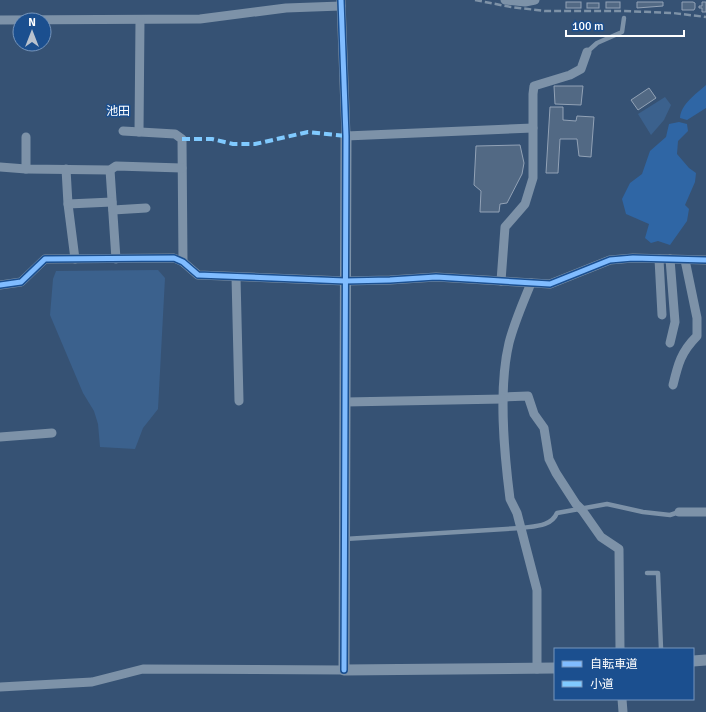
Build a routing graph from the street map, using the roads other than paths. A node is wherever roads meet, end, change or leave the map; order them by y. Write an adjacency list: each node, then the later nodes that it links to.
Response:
1 (505, 0): 2 (street)
2 (535, 0)
3 (341, 3): 6 (street); 11 (street)
4 (624, 18): 7 (lane)
5 (0, 20): 6 (street)
6 (140, 20): 10 (street)
7 (587, 52): 8 (street)
8 (533, 128): 11 (street); 30 (street)
9 (123, 131): 10 (street)
10 (139, 132): 14 (street)
11 (346, 136): 29 (street)
12 (26, 137): 15 (street)
13 (0, 166): 15 (street)
14 (182, 168): 17 (street); 27 (street)
15 (26, 169): 16 (street)
16 (66, 169): 17 (street); 18 (street)
17 (110, 170): 19 (street)
18 (68, 204): 19 (street); 21 (street)
19 (112, 206): 20 (street); 22 (street)
20 (146, 208)
21 (75, 259): 22 (street); 32 (street)
22 (116, 259): 27 (street)
23 (659, 259): 24 (street); 31 (street); 33 (street)
24 (670, 259): 25 (street); 34 (street)
25 (685, 260): 26 (street); 35 (street)
26 (706, 260)
27 (183, 262): 28 (street)
28 (236, 277): 29 (street); 37 (street)
29 (345, 280): 30 (street); 38 (street)
30 (501, 280): 31 (street)
31 (531, 283): 36 (street)
32 (0, 285)
33 (662, 315)
34 (670, 343)
35 (673, 385)
36 (503, 398): 38 (street); 41 (street); 44 (street)
37 (239, 401)
38 (345, 402): 45 (street)
39 (52, 433): 40 (street)
40 (0, 437)
41 (582, 510): 42 (lane); 44 (lane); 47 (street)
42 (679, 512): 43 (street)
43 (706, 512)
44 (521, 528): 45 (lane); 52 (street)
45 (345, 539): 53 (street)
46 (646, 573): 48 (lane)
47 (620, 648)
48 (661, 648)
49 (706, 660): 50 (street)
50 (694, 661)
51 (554, 668): 52 (street)
52 (537, 669): 53 (street)
53 (344, 670): 54 (street)
54 (0, 687)
55 (622, 700): 56 (street)
56 (623, 712)

